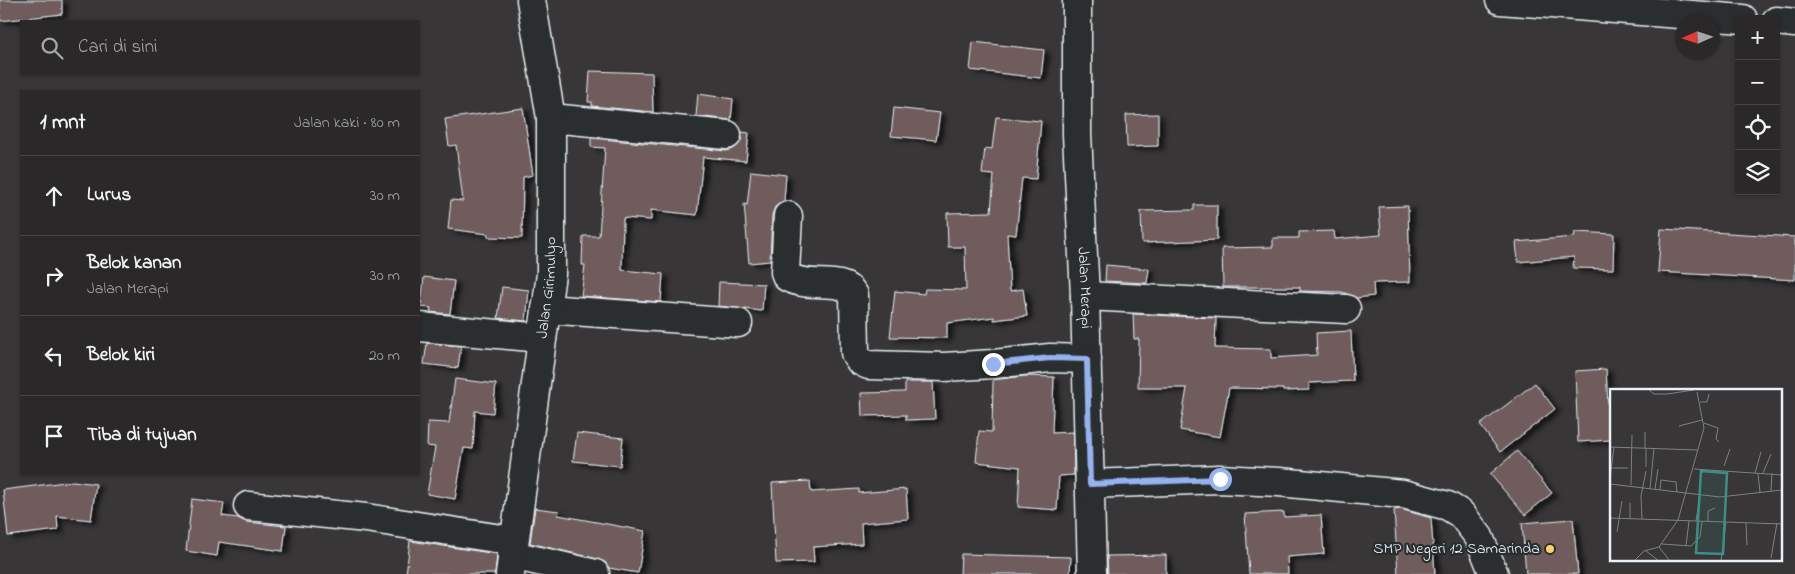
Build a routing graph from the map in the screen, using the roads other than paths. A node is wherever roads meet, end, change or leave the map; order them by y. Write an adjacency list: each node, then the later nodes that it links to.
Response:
1 (531, 0): 7 (street, Jalan Girimulyo)
2 (1076, 0): 10 (street, Jalan Merapi)
3 (1500, 0): 4 (street)
4 (1735, 18)
5 (1780, 21): 6 (street)
6 (1795, 23)
7 (551, 118): 8 (street); 11 (street, Jalan Girimulyo)
8 (727, 135)
9 (788, 216): 16 (street)
10 (1085, 296): 12 (street); 16 (street, Jalan Merapi)
11 (546, 309): 13 (street); 15 (street, Jalan Girimulyo)
12 (1346, 309)
13 (738, 323)
14 (420, 327): 15 (street)
15 (542, 338): 19 (street, Jalan Girimulyo)
16 (1087, 359): 17 (street, Jalan Merapi)
17 (1090, 484): 21 (street, Jalan Merapi); 22 (street)
18 (248, 506): 19 (street)
19 (512, 557): 20 (street)
20 (595, 574)
21 (1092, 574)
22 (1494, 574)

